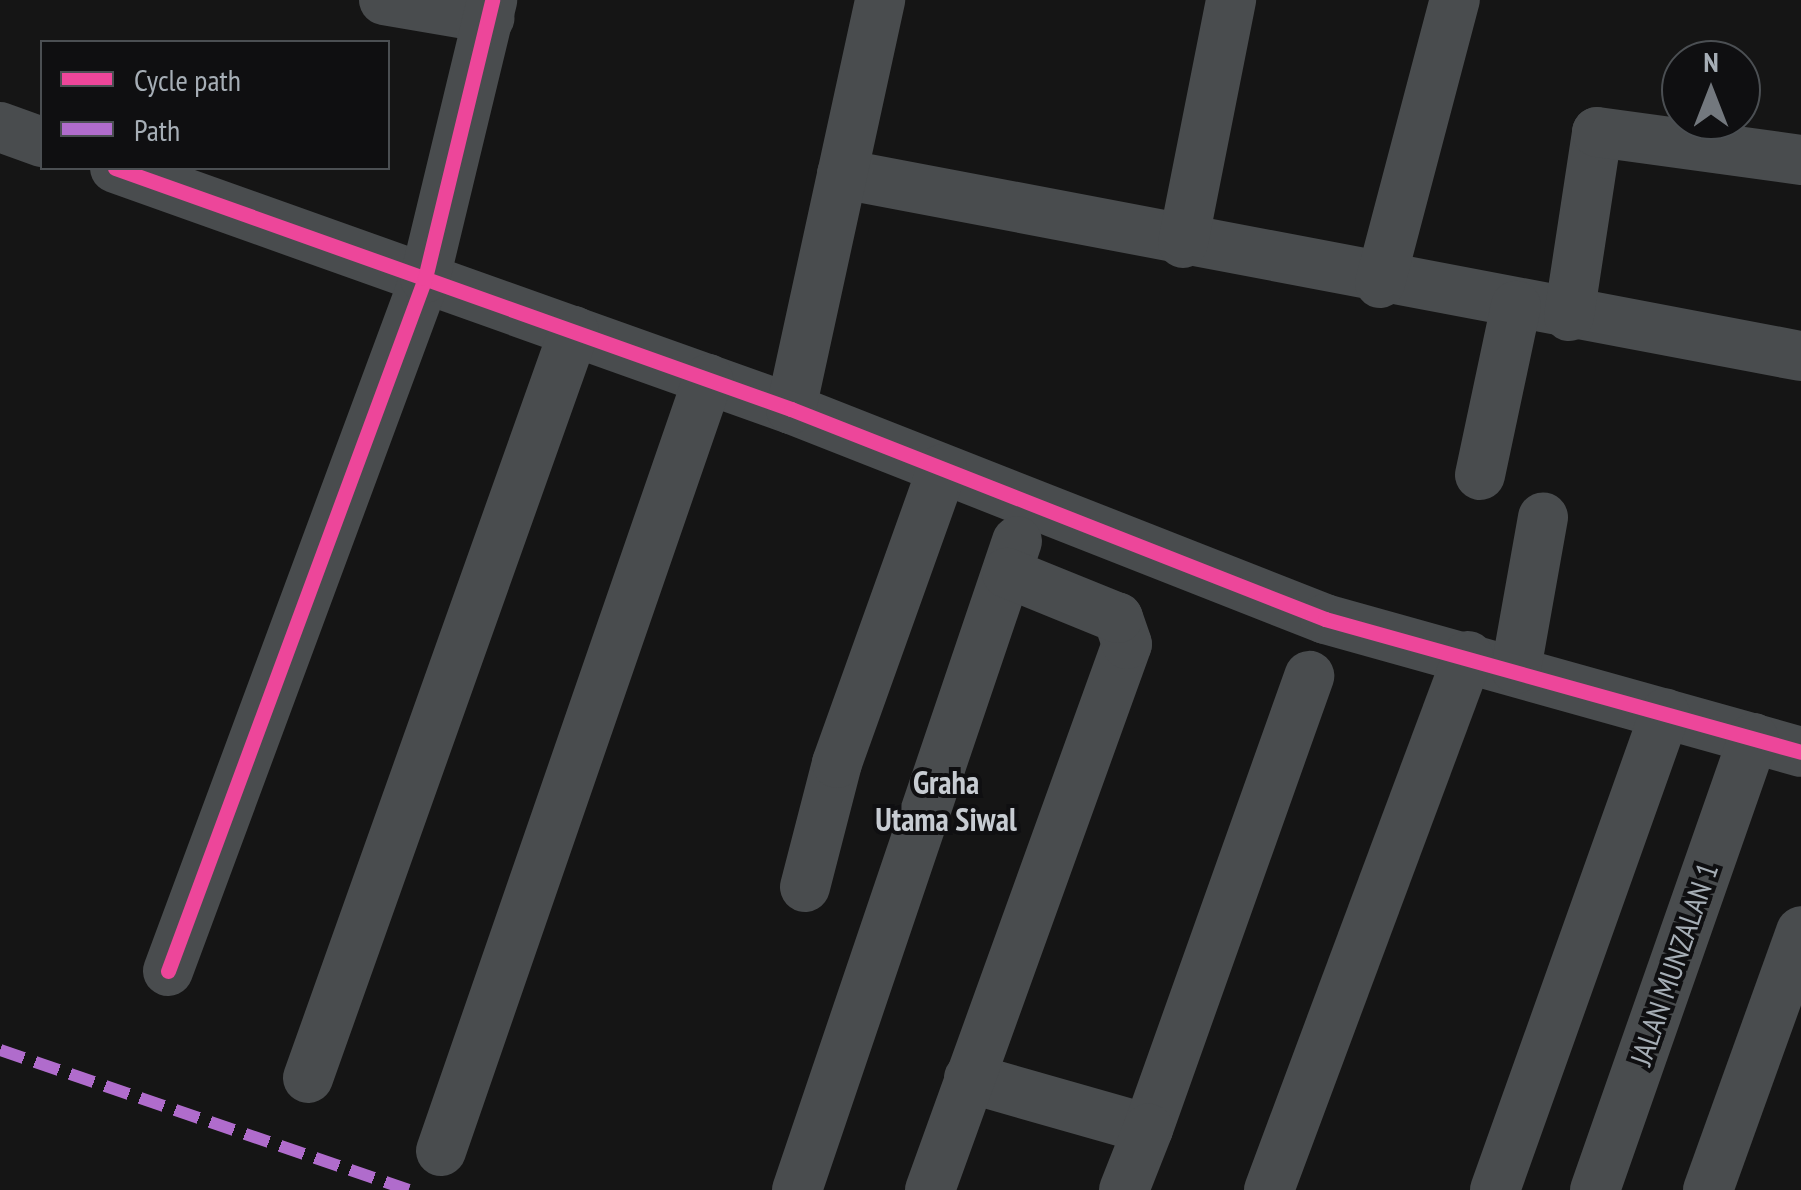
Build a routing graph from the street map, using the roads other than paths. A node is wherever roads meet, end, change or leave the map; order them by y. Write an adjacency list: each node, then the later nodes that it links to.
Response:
1 (384, 0): 5 (street)
2 (880, 0): 10 (street)
3 (1231, 0): 11 (street)
4 (1455, 0): 13 (street)
5 (490, 9): 12 (street)
6 (0, 126): 7 (street)
7 (40, 141)
8 (1801, 160): 15 (street)
9 (121, 170): 12 (street)
10 (842, 174): 11 (street); 19 (street)
11 (1182, 243): 13 (street)
12 (425, 278): 16 (street); 33 (street)
13 (1380, 283): 14 (street)
14 (1516, 306): 15 (street); 21 (street)
15 (1568, 316): 17 (street)
16 (574, 331): 18 (street); 34 (street)
17 (1801, 356)
18 (708, 379): 19 (street); 37 (street)
19 (792, 408): 20 (street)
20 (942, 470): 22 (street); 31 (street)
21 (1480, 475)
22 (1027, 508): 24 (street); 25 (street)
23 (1543, 517): 26 (street)
24 (1008, 572): 35 (street); 38 (street)
25 (1468, 656): 26 (street); 41 (street)
26 (1516, 670): 28 (street)
27 (1309, 676): 36 (street)
28 (1664, 713): 29 (street); 42 (street)
29 (1753, 738): 30 (street); 43 (street, JALAN MUNZALAN 1)
30 (1801, 752)
31 (804, 887)
32 (1801, 931): 44 (street)
33 (168, 971)
34 (308, 1078)
35 (970, 1078): 36 (street); 39 (street)
36 (1148, 1129): 40 (street)
37 (441, 1151)
38 (796, 1190)
39 (930, 1190)
40 (1124, 1190)
41 (1268, 1190)
42 (1495, 1190)
43 (1594, 1190)
44 (1708, 1190)

